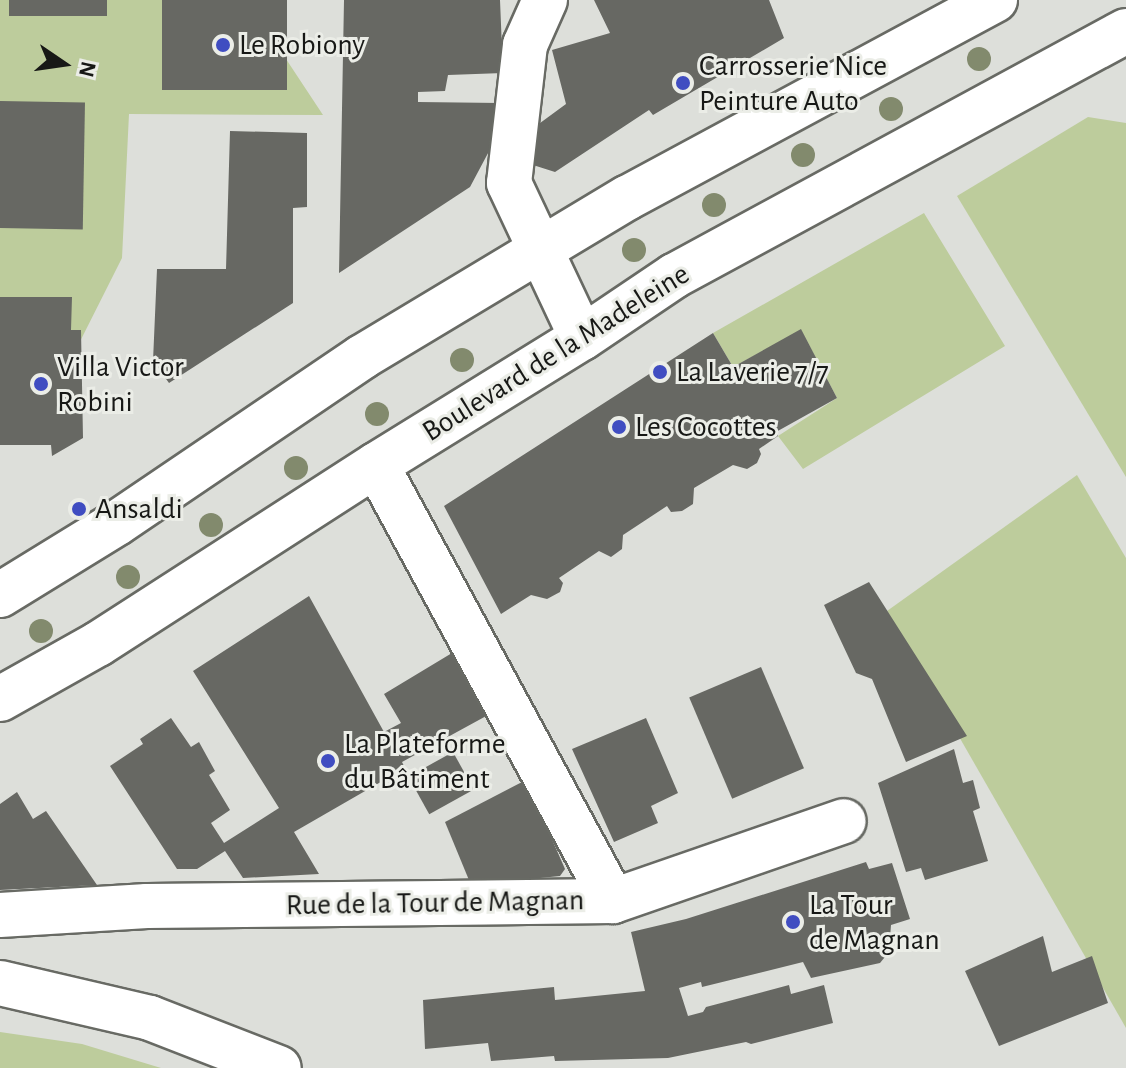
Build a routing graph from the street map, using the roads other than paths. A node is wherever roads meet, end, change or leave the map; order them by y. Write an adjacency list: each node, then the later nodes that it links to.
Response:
1 (545, 0): 4 (street)
2 (995, 0): 4 (street)
3 (1126, 31): 5 (street, Boulevard de la Madeleine)
4 (540, 253): 5 (street); 7 (street)
5 (582, 338): 6 (street, Boulevard de la Madeleine)
6 (376, 465): 8 (street, Boulevard de la Madeleine); 10 (street, Rue de la Tour de Magnan)
7 (0, 595)
8 (0, 699)
9 (844, 821): 10 (street)
10 (613, 901): 11 (street, Rue de la Tour de Magnan)
11 (0, 915)
12 (0, 983): 13 (street)
13 (279, 1068)

